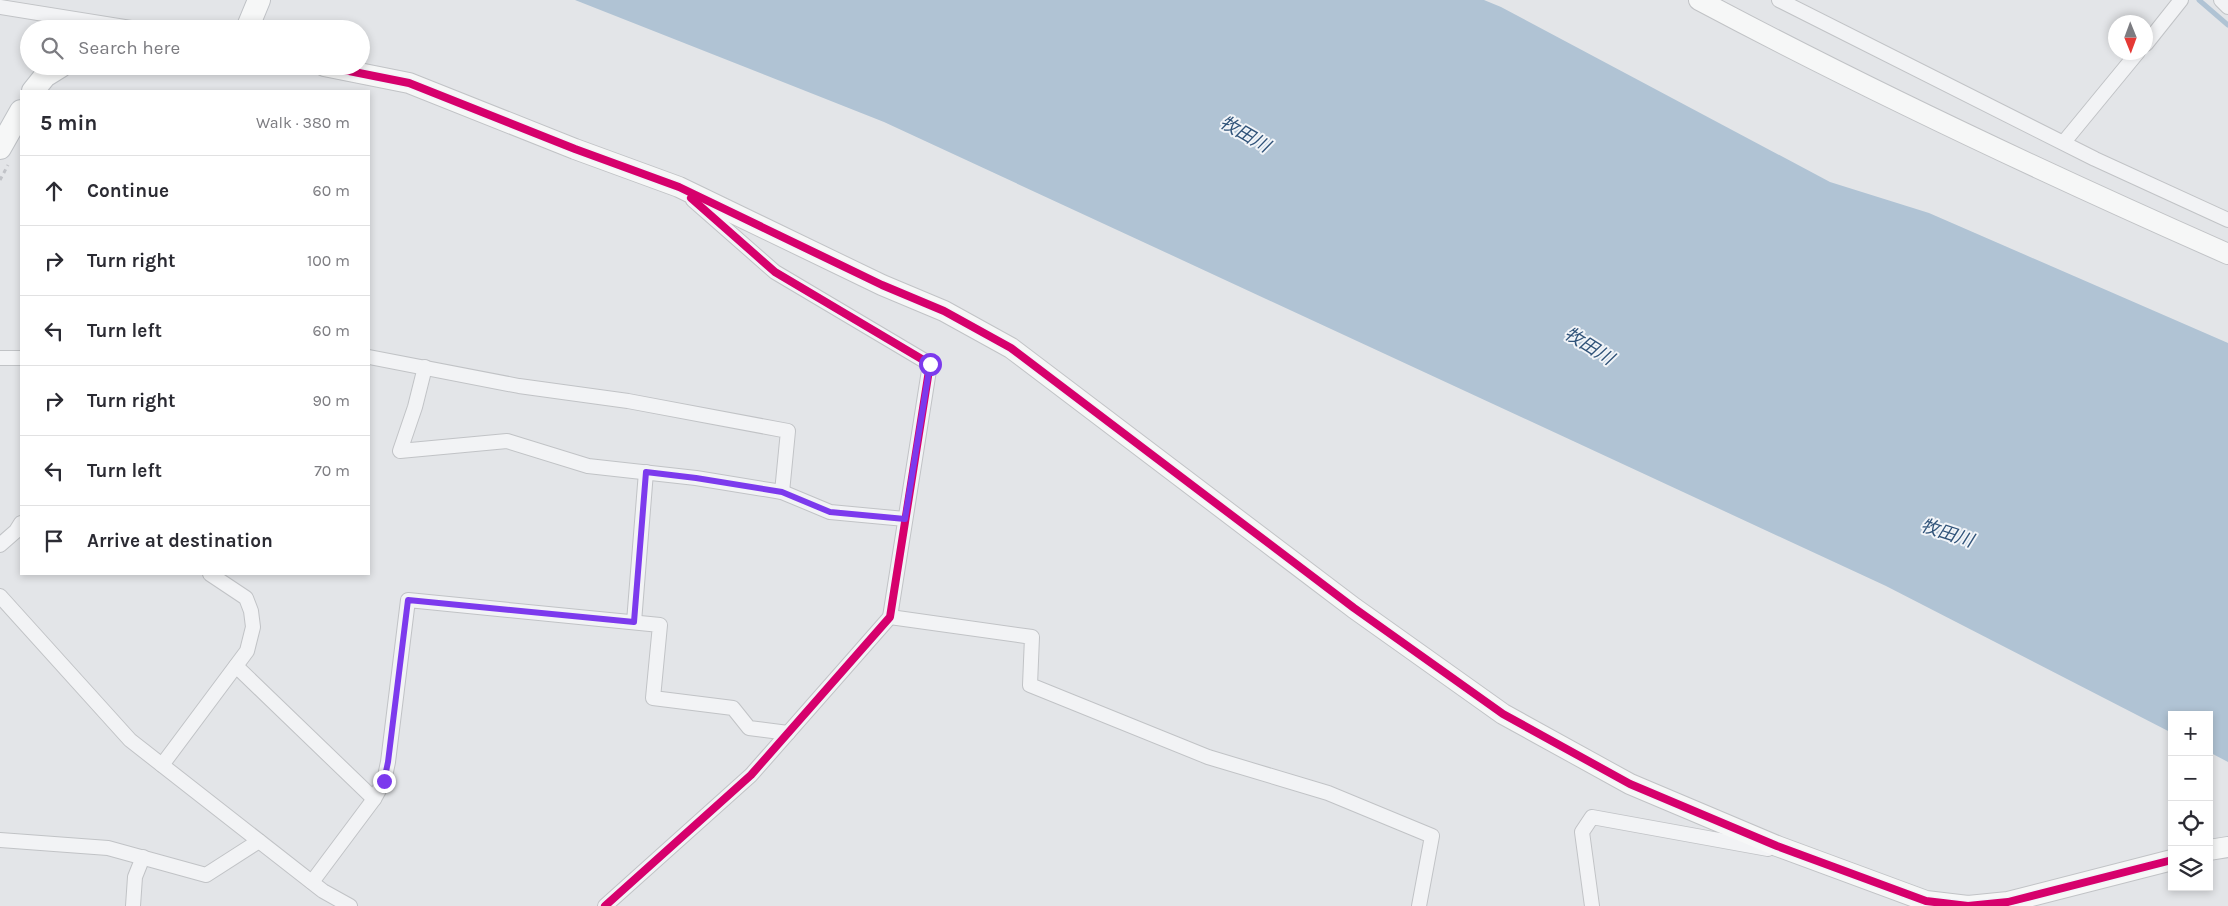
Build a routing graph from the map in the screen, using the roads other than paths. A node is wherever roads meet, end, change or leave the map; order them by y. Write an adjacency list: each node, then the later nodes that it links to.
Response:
1 (260, 0): 9 (main road)
2 (1699, 0): 20 (street)
3 (1779, 0): 16 (street)
4 (2181, 0): 10 (street)
5 (2221, 0): 7 (street)
6 (0, 7): 8 (street)
7 (2228, 7)
8 (81, 20)
9 (251, 20)
10 (2153, 35)
11 (2131, 60): 16 (street)
12 (49, 75): 14 (main road)
13 (369, 75): 18 (street)
14 (34, 90)
15 (20, 113): 17 (main road)
16 (2064, 142): 19 (street)
17 (0, 148)
18 (679, 187): 27 (street); 40 (street)
19 (2228, 220)
20 (2228, 254)
21 (370, 357): 24 (street)
22 (0, 358): 23 (street)
23 (20, 358)
24 (425, 368): 25 (street); 26 (street)
25 (646, 472): 26 (street); 33 (street)
26 (782, 492): 27 (street)
27 (905, 519): 32 (street)
28 (20, 524): 29 (street)
29 (0, 545)
30 (212, 575): 34 (street)
31 (0, 596): 36 (street)
32 (890, 616): 35 (street); 49 (street)
33 (634, 622): 35 (street); 37 (street)
34 (236, 666): 36 (street); 37 (street)
35 (788, 733): 48 (street)
36 (162, 765): 39 (street)
37 (374, 799): 45 (street)
38 (0, 840): 43 (street)
39 (259, 841): 43 (street); 45 (street)
40 (1776, 846): 44 (street); 50 (street)
41 (2228, 847): 42 (street)
42 (2213, 849)
43 (143, 857): 46 (street)
44 (2168, 861)
45 (312, 882): 47 (street)
46 (132, 906)
47 (350, 906)
48 (605, 906)
49 (1419, 906)
50 (1592, 906)

